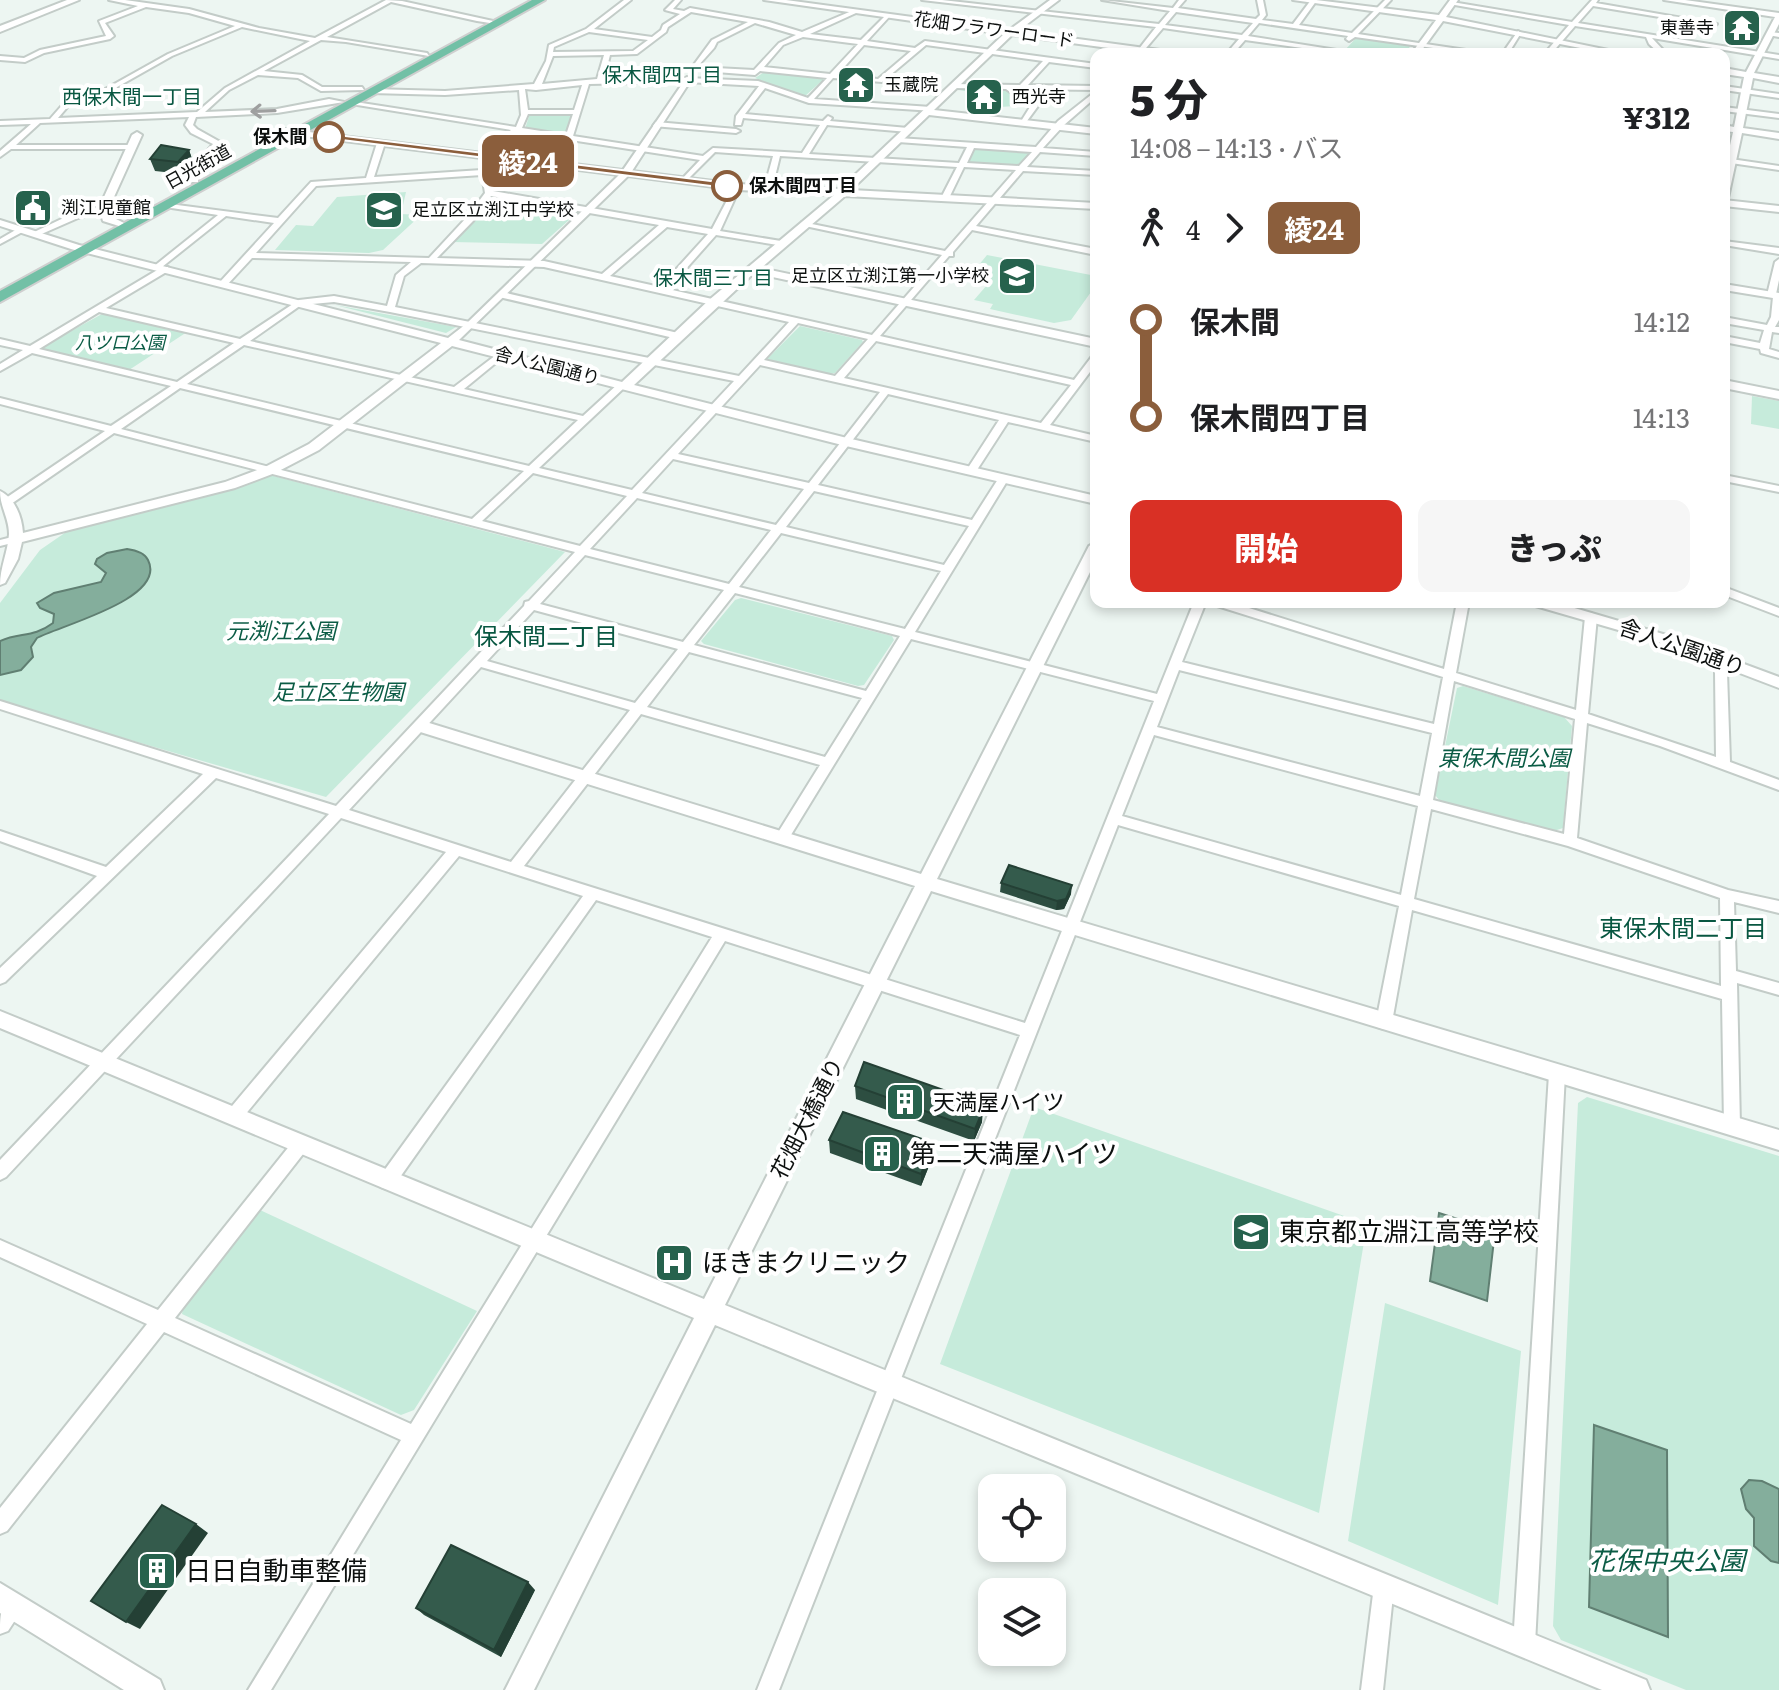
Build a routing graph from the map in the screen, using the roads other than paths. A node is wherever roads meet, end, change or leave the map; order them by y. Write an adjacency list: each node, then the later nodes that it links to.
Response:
1 (75, 0): 42 (main road)
2 (112, 0): 24 (street)
3 (162, 0): 24 (street)
4 (389, 0): 34 (street); 51 (street)
5 (529, 0): 34 (highway, 日光街道)
6 (540, 0): 97 (highway, 日光街道)
7 (628, 0): 43 (street)
8 (678, 0): 30 (street)
9 (768, 0): 20 (street, 花畑フラワーロード)
10 (925, 0): 29 (street)
11 (1055, 0): 29 (street)
12 (1105, 0): 26 (street)
13 (1182, 0): 26 (street)
14 (1260, 0): 36 (street)
15 (1297, 0): 18 (street)
16 (1388, 0): 27 (street)
17 (1668, 0): 19 (street)
18 (1312, 1): 27 (street); 41 (street)
19 (1679, 1): 25 (street)
20 (796, 2): 28 (street, 花畑フラワーロード)
21 (1453, 2): 33 (street); 37 (street)
22 (1593, 2): 37 (street); 38 (street)
23 (881, 4): 28 (street)
24 (147, 5): 39 (street); 77 (street)
25 (1725, 6): 32 (street); 38 (street)
26 (1176, 10): 36 (street); 40 (street)
27 (1378, 11): 33 (street); 48 (street)
28 (857, 12): 31 (street, 花畑フラワーロード); 46 (street)
29 (1038, 12): 40 (street); 44 (street)
30 (685, 13): 35 (street); 52 (street)
31 (887, 16): 44 (street, 花畑フラワーロード); 54 (street)
32 (1779, 16): 47 (street)
33 (1441, 18): 45 (street); 55 (street)
34 (490, 21): 75 (highway, 日光街道)
35 (755, 21): 46 (street); 80 (street)
36 (1257, 21): 41 (street); 50 (street)
37 (1574, 23): 49 (street); 53 (street)
38 (1714, 24): 56 (street)
39 (242, 25): 51 (street); 114 (street)
40 (1162, 26): 50 (street); 58 (street)
41 (1295, 26): 48 (street)
42 (0, 29)
43 (588, 30): 52 (street); 73 (street)
44 (1011, 32): 57 (street, 花畑フラワーロード); 72 (street)
45 (1518, 33): 53 (street); 64 (street)
46 (799, 34): 54 (street); 80 (street)
47 (1775, 34): 74 (street)
48 (1354, 35): 55 (street); 61 (street)
49 (1648, 35): 56 (street); 67 (street)
50 (1244, 37): 59 (street); 60 (street)
51 (317, 39): 75 (street); 82 (street)
52 (653, 39): 71 (street)
53 (1558, 41): 65 (street); 66 (street)
54 (862, 43): 70 (street); 85 (street)
55 (1422, 44): 62 (street); 63 (street)
56 (1703, 44): 68 (street)
57 (1114, 48)
58 (1143, 48)
59 (1234, 48)
60 (1311, 48)
61 (1340, 48)
62 (1419, 48)
63 (1449, 48)
64 (1509, 48)
65 (1552, 48)
66 (1594, 48)
67 (1657, 48)
68 (1726, 48)
69 (1730, 49): 74 (street)
70 (917, 50): 72 (street); 85 (street)
71 (608, 52): 73 (street); 87 (street)
72 (990, 52): 78 (street); 91 (street)
73 (549, 54): 94 (street)
74 (1760, 54): 76 (street); 83 (street)
75 (427, 55): 97 (highway, 日光街道)
76 (1779, 57)
77 (0, 58)
78 (1048, 59): 79 (street); 93 (street)
79 (1090, 65)
80 (758, 71): 85 (street); 89 (street)
81 (1730, 72): 83 (street)
82 (256, 73): 97 (street); 110 (street)
83 (1749, 75): 86 (street); 99 (street)
84 (687, 76): 87 (street); 89 (street); 119 (street)
85 (831, 76): 102 (street)
86 (1779, 80)
87 (600, 81): 88 (street)
88 (586, 83): 94 (street); 109 (street)
89 (746, 83): 90 (street)
90 (763, 85): 102 (street); 111 (street)
91 (954, 86): 92 (street); 105 (street)
92 (1007, 87): 93 (street); 118 (street)
93 (1022, 87): 98 (street)
94 (536, 88): 95 (street)
95 (522, 89): 97 (street); 108 (street)
96 (1730, 89): 99 (street)
97 (367, 90): 103 (highway, 日光街道)
98 (1090, 90)
99 (1745, 91): 101 (street); 107 (street)
100 (1090, 96): 120 (street)
101 (1779, 96)
102 (809, 101): 104 (street)
103 (344, 102): 110 (street, one-way to 110); 121 (street); 127 (highway, 日光街道)
104 (834, 103): 105 (street); 117 (street)
105 (929, 110): 118 (street); 123 (street)
106 (1730, 110): 107 (street)
107 (1741, 111): 112 (street); 125 (street)
108 (524, 112): 109 (street); 121 (street)
109 (577, 112): 130 (street)
110 (197, 114): 113 (street); 154 (street)
111 (740, 116): 117 (street); 126 (street)
112 (1779, 116)
113 (145, 117): 114 (street); 128 (street)
114 (52, 121): 115 (street)
115 (37, 122): 116 (street); 134 (street)
116 (0, 123)
117 (826, 123): 123 (street); 144 (street)
118 (1024, 123): 120 (street)
119 (656, 124): 126 (street); 136 (street)
120 (1059, 127): 124 (street); 137 (street)
121 (518, 129): 130 (street); 143 (street)
122 (1730, 129): 125 (street)
123 (908, 130): 131 (street)
124 (1090, 130)
125 (1737, 130): 129 (street); 139 (street)
126 (736, 131): 138 (street)
127 (292, 132): 132 (street); 154 (highway, 日光街道); 164 (highway, 日光街道)
128 (137, 135): 135 (street)
129 (1779, 136)
130 (569, 137): 136 (street)
131 (898, 140): 133 (street); 147 (street)
132 (381, 143): 143 (street); 155 (street)
133 (972, 145): 137 (street); 148 (street)
134 (10, 147): 135 (street); 142 (street)
135 (130, 147): 166 (street)
136 (640, 149): 145 (street); 152 (street)
137 (1041, 150): 141 (street); 149 (street)
138 (731, 151): 140 (street); 145 (street)
139 (1730, 153)
140 (777, 154): 144 (street); 158 (street)
141 (1090, 154)
142 (0, 155)
143 (486, 156): 151 (street); 152 (street)
144 (804, 156): 147 (street)
145 (703, 158): 156 (street)
146 (1730, 160): 150 (street)
147 (876, 161): 148 (street); 160 (street)
148 (962, 165): 149 (street); 161 (street)
149 (1024, 168): 153 (street); 162 (street)
150 (1779, 168)
151 (485, 172): 155 (street); 159 (street)
152 (624, 173): 156 (street); 168 (street)
153 (1090, 173)
154 (195, 180): 172 (highway, 日光街道)
155 (369, 180): 170 (street)
156 (685, 180): 157 (street)
157 (738, 187): 158 (street); 177 (street)
158 (768, 189): 160 (street)
159 (489, 193): 168 (street); 186 (street)
160 (841, 194): 161 (street); 174 (street)
161 (945, 198): 162 (street)
162 (996, 201): 165 (street); 175 (street)
163 (1730, 204): 167 (street)
164 (165, 205): 169 (street); 181 (highway, 日光街道)
165 (1090, 206)
166 (104, 208): 172 (street); 176 (street)
167 (1779, 209)
168 (589, 210): 173 (street); 188 (street)
169 (225, 213): 170 (street); 189 (street)
170 (281, 221): 185 (street)
171 (0, 223): 176 (street, 舎人公園通り)
172 (119, 223): 181 (highway, 日光街道)
173 (665, 224): 177 (street); 192 (street)
174 (805, 224): 179 (street); 184 (street)
175 (973, 228): 182 (street); 184 (street)
176 (28, 232): 178 (street); 181 (street, 舎人公園通り)
177 (713, 232): 179 (street); 196 (street)
178 (0, 242)
179 (781, 244): 190 (street)
180 (1730, 244): 183 (street)
181 (80, 248): 189 (street, 舎人公園通り); 194 (highway, 日光街道); 199 (highway, 日光街道)
182 (1090, 250)
183 (1779, 251)
184 (950, 254): 202 (street)
185 (251, 255): 186 (street); 193 (street)
186 (427, 259): 188 (street); 204 (street)
187 (1779, 262): 191 (street)
188 (534, 263): 192 (street); 197 (street)
189 (161, 268): 193 (street, 舎人公園通り); 203 (street)
190 (752, 269): 200 (street); 202 (street)
191 (1777, 276): 198 (street)
192 (603, 278): 196 (street)
193 (223, 284): 201 (street, 舎人公園通り)
194 (0, 288)
195 (1730, 288): 198 (street)
196 (662, 291): 200 (street)
197 (502, 295): 207 (street); 209 (street)
198 (1776, 296): 208 (street)
199 (0, 297)
200 (713, 302): 205 (street); 209 (street)
201 (299, 303): 204 (street); 213 (street); 214 (street, 舎人公園通り)
202 (907, 303): 210 (street); 215 (street)
203 (96, 309): 213 (street); 217 (street)
204 (390, 309): 207 (street)
205 (795, 321): 210 (street); 220 (street)
206 (1730, 321): 208 (street)
207 (470, 326): 214 (street); 221 (street)
208 (1775, 329): 216 (street)
209 (678, 336): 221 (street)
210 (875, 339): 226 (street); 227 (street)
211 (1730, 340): 216 (street)
212 (0, 342): 217 (street)
213 (242, 342): 224 (street); 228 (street)
214 (451, 342): 218 (street, 舎人公園通り); 224 (street)
215 (1090, 342)
216 (1764, 347): 219 (street)
217 (30, 350): 223 (street); 228 (street)
218 (500, 355): 230 (street, 舎人公園通り); 231 (street)
219 (1779, 355)
220 (756, 361): 225 (street); 226 (street)
221 (652, 362): 225 (street); 230 (street)
222 (1090, 365): 227 (street)
223 (0, 368)
224 (404, 379): 231 (street); 238 (street)
225 (739, 379): 235 (street)
226 (837, 380): 232 (street)
227 (1076, 383): 239 (street)
228 (179, 384): 238 (street); 240 (street)
229 (1730, 385): 233 (street)
230 (624, 386): 235 (street, 舎人公園通り); 237 (street)
231 (456, 390): 237 (street)
232 (886, 391): 236 (street); 242 (street)
233 (1779, 395)
234 (0, 401): 240 (street)
235 (713, 408): 242 (street, 舎人公園通り); 243 (street)
236 (1005, 418): 239 (street); 246 (street)
237 (585, 419): 244 (street)
238 (346, 424): 244 (street); 245 (street)
239 (1044, 427): 241 (street)
240 (115, 429): 245 (street); 252 (street)
241 (1090, 438)
242 (846, 442): 246 (street, 舎人公園通り); 249 (street)
243 (670, 455): 249 (street); 251 (street)
244 (534, 469): 251 (street); 254 (street)
245 (270, 470): 254 (street); 257 (street)
246 (971, 471): 247 (street, 舎人公園通り)
247 (1004, 478): 253 (street, 舎人公園通り); 255 (street)
248 (1730, 479): 250 (street)
249 (811, 486): 255 (street); 256 (street)
250 (1779, 489)
251 (634, 494): 256 (street); 259 (street)
252 (3, 499): 257 (street)
253 (1090, 499)
254 (476, 521): 259 (street)
255 (975, 524): 261 (street)
256 (779, 528): 261 (street); 263 (street)
257 (16, 539): 258 (street); 262 (street)
258 (0, 543)
259 (582, 549): 263 (street); 265 (street)
260 (1090, 558): 277 (street, 花畑大橋通り)
261 (946, 569): 272 (street)
262 (0, 580)
263 (733, 589): 272 (street); 273 (street)
264 (1730, 593): 270 (street)
265 (529, 605): 273 (street); 274 (street)
266 (1198, 608): 276 (street)
267 (1237, 608): 278 (street)
268 (1462, 608): 278 (street)
269 (1559, 608): 271 (street, 舎人公園通り)
270 (1779, 612)
271 (1591, 617): 275 (street, 舎人公園通り); 284 (street)
272 (907, 633): 277 (street); 280 (street)
273 (688, 646): 280 (street); 283 (street)
274 (477, 662): 283 (street); 285 (street)
275 (1727, 662): 279 (street, 舎人公園通り); 289 (street)
276 (1176, 665): 281 (street); 287 (street)
277 (1035, 666): 281 (street); 302 (street, 花畑大橋通り)
278 (1449, 675): 284 (street); 287 (street)
279 (1779, 683)
280 (869, 696): 288 (street)
281 (1162, 699): 286 (street)
282 (0, 705): 290 (street)
283 (639, 709): 288 (street); 291 (street)
284 (1582, 717): 289 (street); 298 (street)
285 (420, 726): 291 (street); 294 (street)
286 (1150, 730): 293 (street); 295 (street)
287 (1439, 730): 293 (street)
288 (828, 763): 297 (street)
289 (1723, 766): 292 (street)
290 (214, 772): 294 (street); 301 (street)
291 (585, 778): 297 (street); 300 (street)
292 (1779, 785)
293 (1425, 803): 298 (street); 305 (street)
294 (339, 812): 299 (street); 317 (street)
295 (1114, 819): 305 (street); 307 (street)
296 (0, 836): 301 (street)
297 (781, 839): 302 (street)
298 (1570, 841): 304 (street)
299 (456, 850): 300 (street); 319 (street)
300 (514, 868): 303 (street)
301 (109, 874): 310 (street)
302 (927, 883): 307 (street); 311 (street, 花畑大橋通り)
303 (593, 893): 308 (street); 324 (street)
304 (1727, 895): 306 (street); 309 (street)
305 (1406, 901): 313 (street); 315 (street)
306 (1779, 907)
307 (1072, 927): 315 (street); 316 (street)
308 (722, 934): 311 (street); 325 (street)
309 (1729, 975): 312 (street); 313 (street)
310 (0, 978)
311 (876, 983): 316 (street); 327 (street, 花畑大橋通り)
312 (1779, 989)
313 (1730, 995): 320 (street)
314 (0, 1019): 317 (street)
315 (1384, 1022): 318 (street)
316 (1031, 1032): 329 (street)
317 (104, 1061): 319 (street); 323 (street)
318 (1557, 1074): 320 (street); 334 (street)
319 (233, 1117): 322 (street)
320 (1732, 1126): 321 (street)
321 (1779, 1140)
322 (301, 1144): 324 (street); 328 (street)
323 (0, 1172)
324 (387, 1181): 325 (street)
325 (535, 1241): 327 (street); 330 (street)
326 (0, 1248): 328 (street)
327 (709, 1312): 329 (street); 337 (street, 花畑大橋通り)
328 (161, 1321): 330 (street); 331 (street)
329 (890, 1383): 332 (street); 338 (street)
330 (415, 1436): 336 (street)
331 (0, 1524)
332 (1384, 1586): 334 (street); 339 (street)
333 (5, 1608): 335 (street)
334 (1524, 1644): 340 (street)
335 (150, 1690)
336 (259, 1690)
337 (519, 1690)
338 (768, 1690)
339 (1372, 1690)
340 (1636, 1690)

